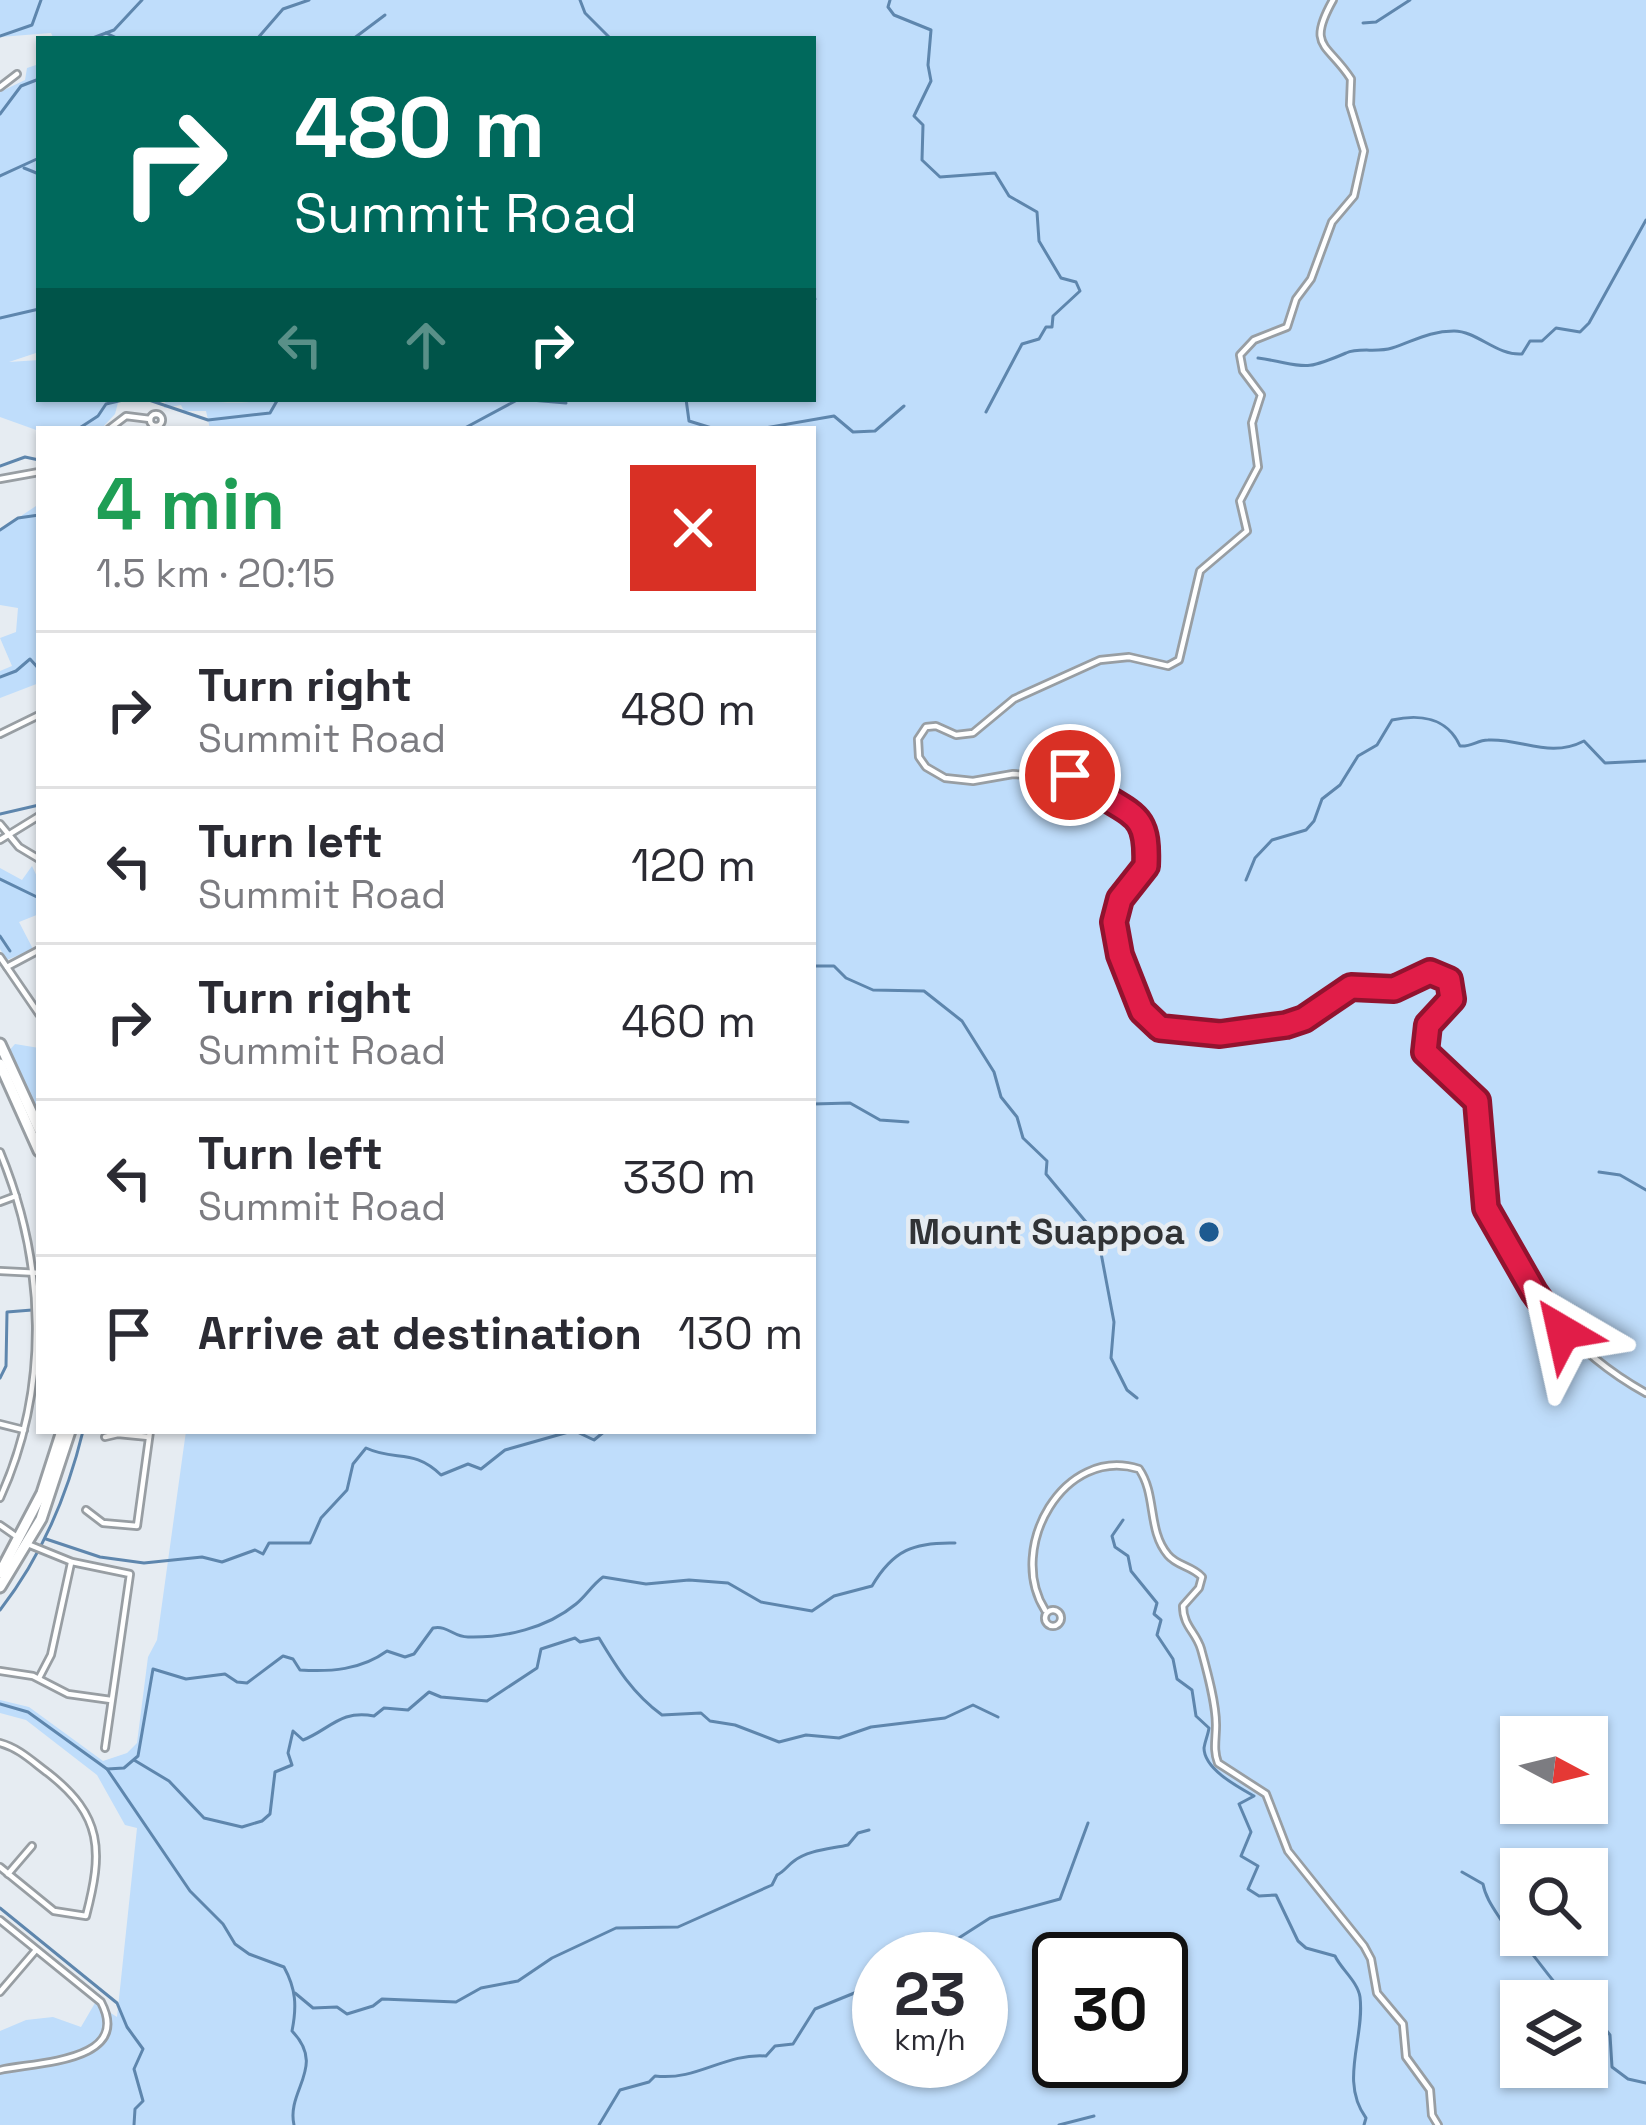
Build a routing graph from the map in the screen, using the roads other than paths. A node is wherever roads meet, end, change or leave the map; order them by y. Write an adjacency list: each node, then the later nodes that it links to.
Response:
1 (1333, 0): 30 (street)
2 (17, 74): 3 (street)
3 (0, 87)
4 (150, 418): 5 (street)
5 (113, 426)
6 (36, 472): 7 (street)
7 (0, 478)
8 (36, 716): 9 (street)
9 (0, 734)
10 (36, 818): 12 (street)
11 (0, 824): 12 (street)
12 (8, 835): 13 (street); 14 (street)
13 (0, 840)
14 (36, 858)
15 (36, 952): 17 (street)
16 (0, 957): 17 (street)
17 (6, 967): 18 (street)
18 (36, 1010)
19 (0, 1044): 21 (street)
20 (0, 1064): 21 (street)
21 (10, 1088): 22 (street); 23 (street)
22 (36, 1125)
23 (36, 1144)
24 (0, 1152): 25 (street)
25 (16, 1196): 26 (street); 28 (street)
26 (0, 1202)
27 (0, 1271): 28 (street)
28 (36, 1274)
29 (36, 1353): 32 (street)
30 (1646, 1393)
31 (0, 1424): 32 (street)
32 (24, 1430): 37 (street)
33 (65, 1434): 40 (street)
34 (115, 1434): 36 (street)
35 (149, 1434): 38 (street)
36 (105, 1437)
37 (0, 1498)
38 (86, 1510)
39 (0, 1525): 40 (street)
40 (27, 1544): 41 (street); 42 (street); 43 (street)
41 (72, 1562): 46 (street); 47 (street)
42 (0, 1573)
43 (0, 1587)
44 (1046, 1610): 57 (street)
45 (0, 1671): 46 (street)
46 (39, 1678): 47 (street)
47 (111, 1700): 49 (street)
48 (0, 1743): 52 (street)
49 (105, 1748)
50 (32, 1846): 52 (street)
51 (0, 1867): 52 (street)
52 (8, 1874)
53 (0, 1920): 54 (street)
54 (36, 1950): 55 (street); 56 (street)
55 (0, 1992)
56 (0, 2070)
57 (1438, 2125)

